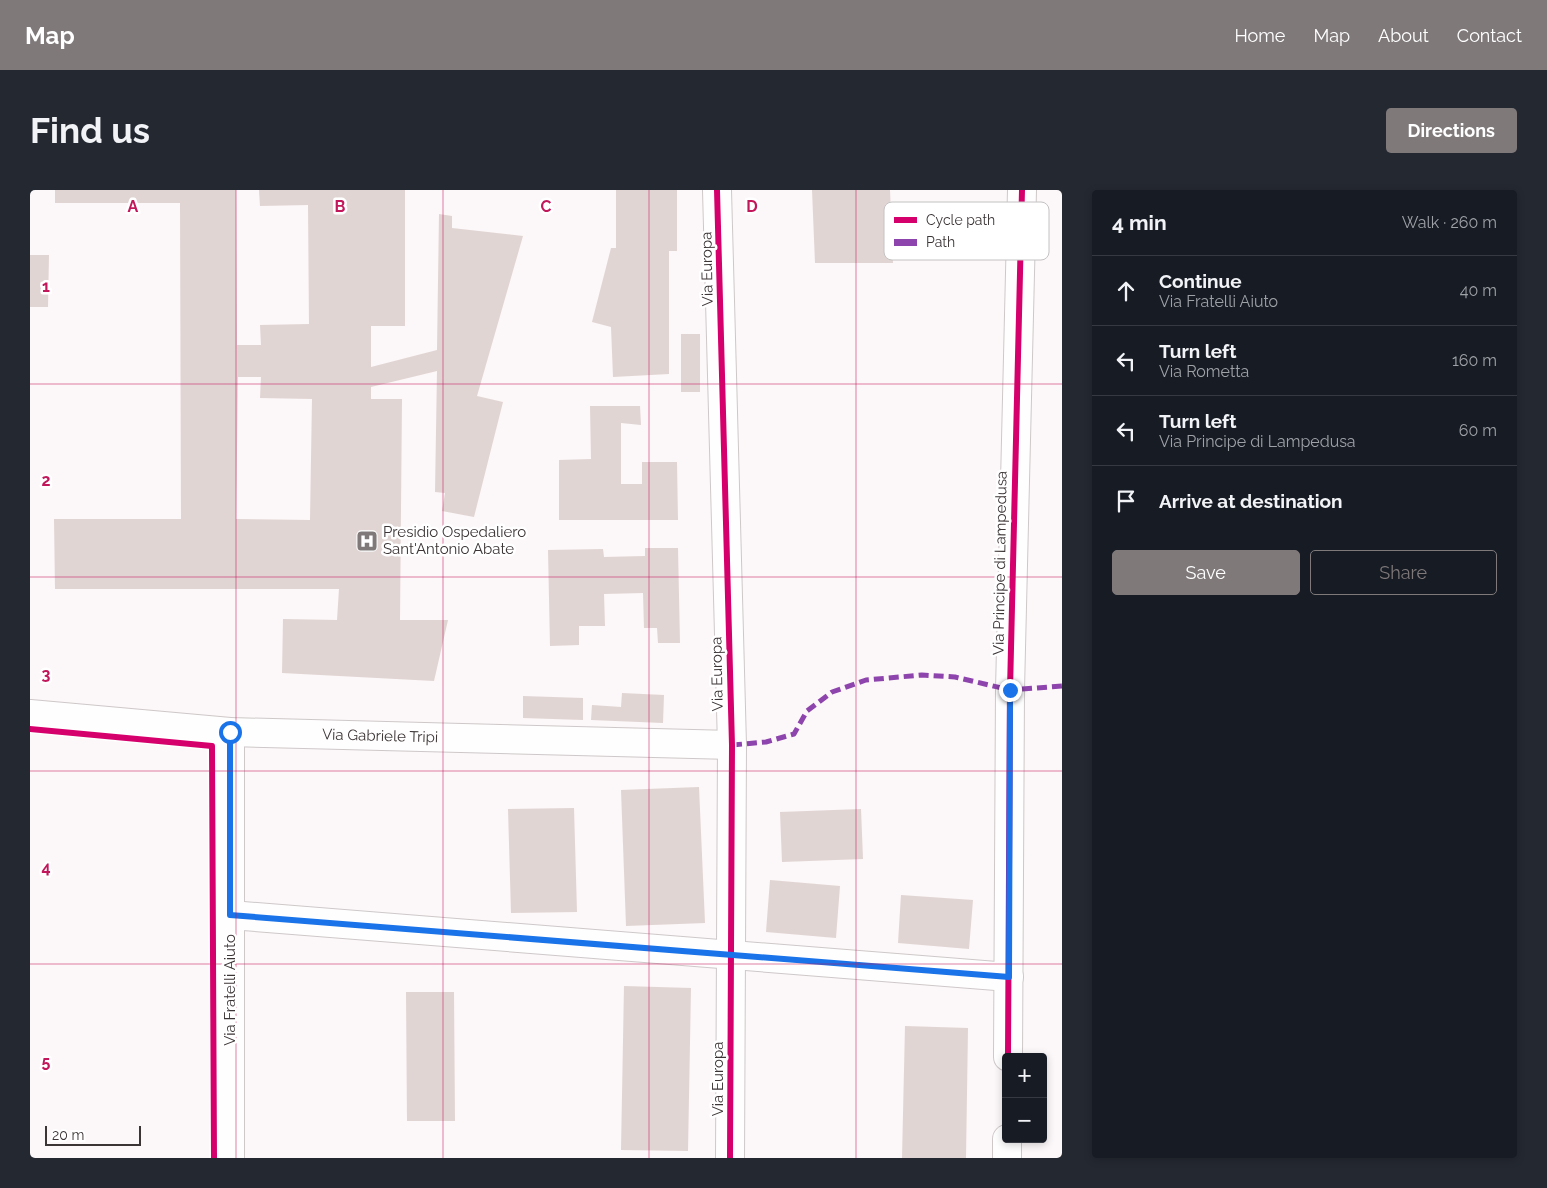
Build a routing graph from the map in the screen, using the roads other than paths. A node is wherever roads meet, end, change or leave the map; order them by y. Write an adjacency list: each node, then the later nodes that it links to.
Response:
1 (717, 190): 5 (street, Via Europa)
2 (1020, 260): 8 (street, Via Principe di Lampedusa)
3 (30, 714): 4 (street, Via Gabriele Tripi)
4 (230, 732): 5 (street, Via Gabriele Tripi); 6 (street, Via Fratelli Aiuto)
5 (732, 744): 7 (street, Via Europa)
6 (230, 915): 7 (street); 11 (street, Via Fratelli Aiuto)
7 (731, 955): 8 (street); 12 (street, Via Europa)
8 (1009, 977): 9 (street, Via Principe di Lampedusa)
9 (1008, 1053)
10 (1008, 1143): 13 (street)
11 (230, 1158)
12 (730, 1158)
13 (1007, 1158)

